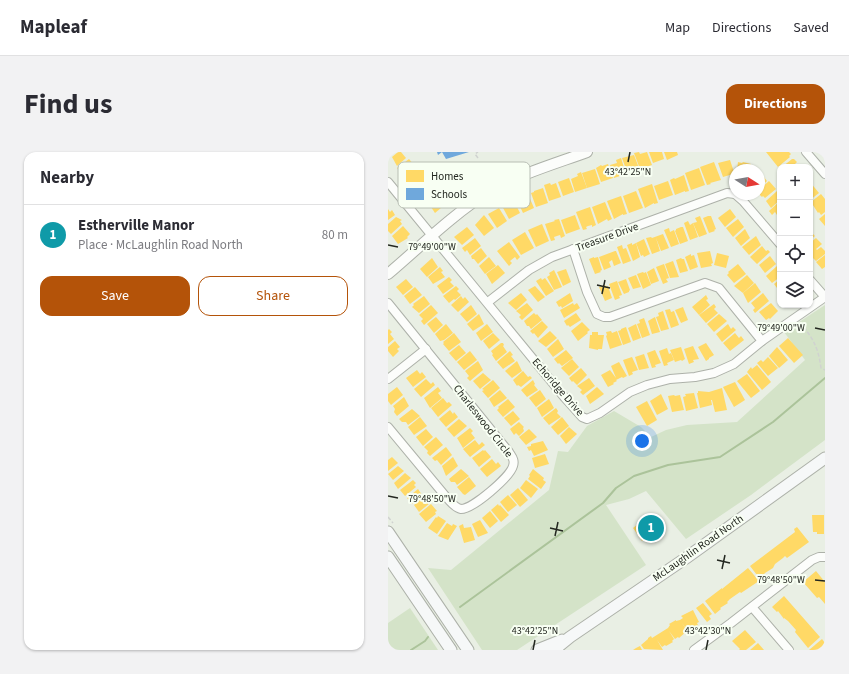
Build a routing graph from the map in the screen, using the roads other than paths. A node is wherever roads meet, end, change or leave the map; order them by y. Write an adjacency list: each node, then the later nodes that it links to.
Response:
1 (587, 152): 3 (street)
2 (806, 152): 4 (street)
3 (530, 173)
4 (825, 174)
5 (388, 182): 7 (street, Echoridge Drive)
6 (729, 193): 13 (street, Treasure Drive)
7 (398, 194)
8 (742, 200): 12 (street, Treasure Drive)
9 (409, 208): 11 (street, Echoridge Drive)
10 (467, 208): 11 (street)
11 (432, 236): 14 (street); 17 (street, Echoridge Drive)
12 (777, 241)
13 (573, 250): 17 (street, Treasure Drive); 19 (street)
14 (388, 274)
15 (813, 283): 16 (street)
16 (825, 297): 19 (street, Echoridge Drive)
17 (488, 302): 19 (street, Echoridge Drive)
18 (388, 303): 20 (street, Charleswood Circle)
19 (762, 340)
20 (426, 349): 21 (street); 22 (street, Charleswood Circle)
21 (388, 379)
22 (388, 427)
23 (825, 458): 28 (main road, McLaughlin Road North)
24 (388, 532): 30 (main road)
25 (388, 557): 29 (main road)
26 (825, 557): 27 (street)
27 (752, 607): 33 (street); 34 (street)
28 (570, 637): 31 (main road, McLaughlin Road North); 32 (main road, McLaughlin Road North)
29 (451, 650)
30 (468, 650)
31 (537, 650)
32 (554, 650)
33 (694, 650)
34 (789, 650)

